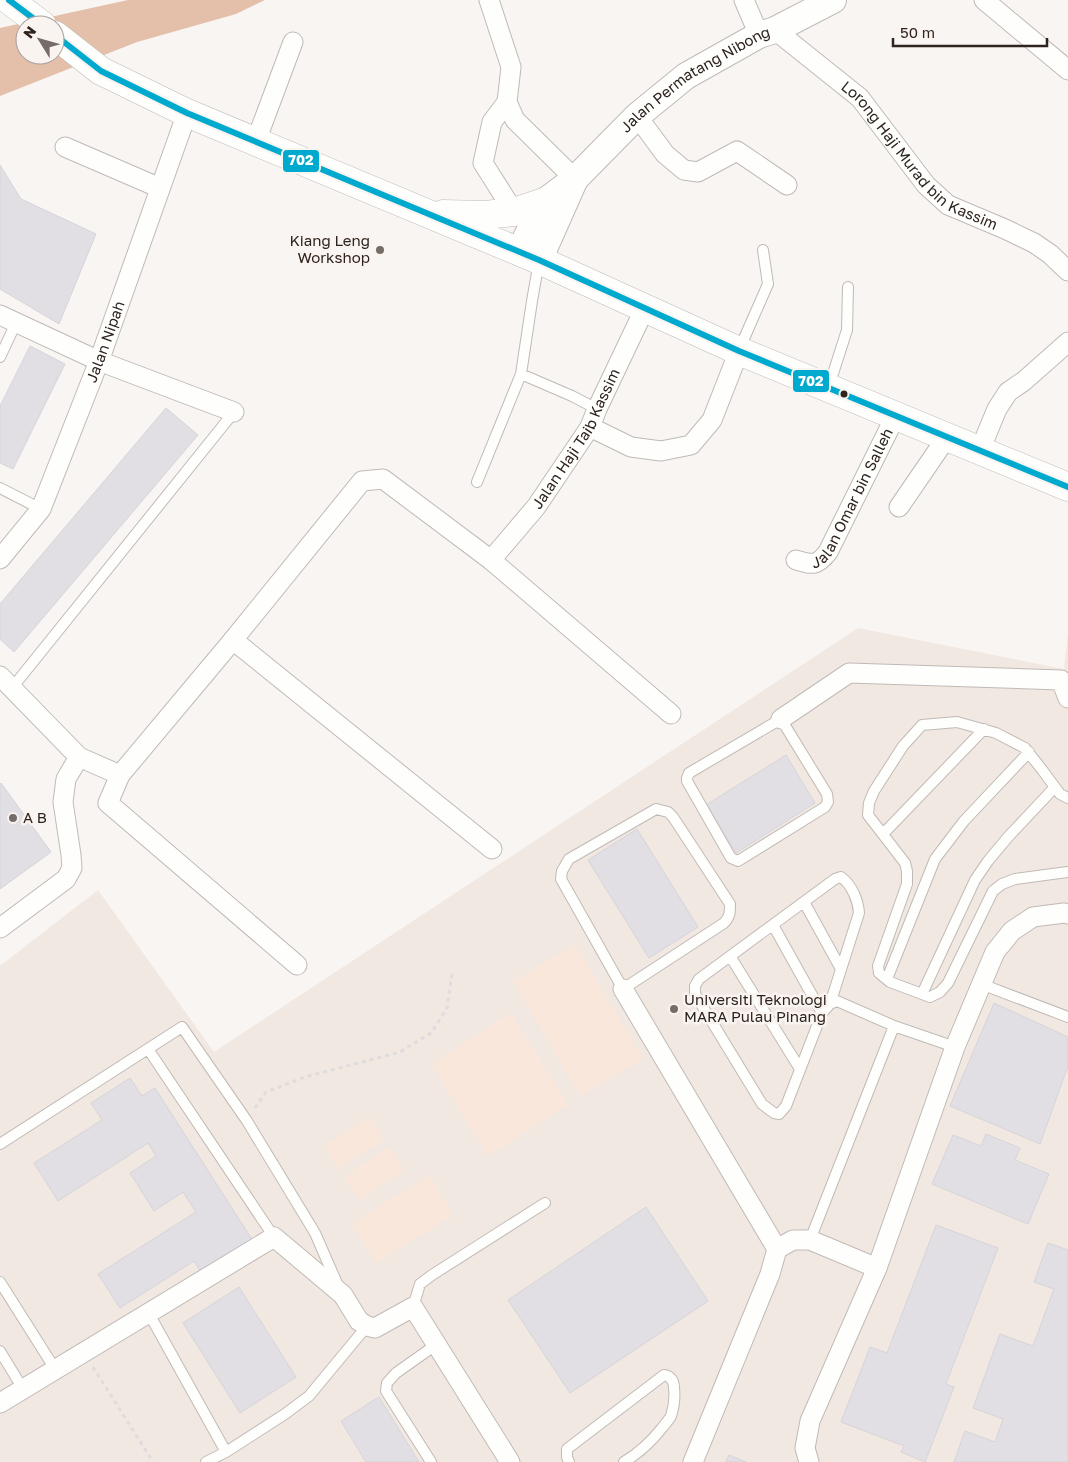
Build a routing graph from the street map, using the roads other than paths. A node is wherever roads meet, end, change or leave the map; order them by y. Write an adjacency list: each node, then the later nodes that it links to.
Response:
1 (9, 0): 6 (main road)
2 (489, 0): 11 (street)
3 (744, 0): 7 (street)
4 (833, 0): 7 (main road, Jalan Permatang Nibong)
5 (984, 0): 10 (street)
6 (29, 15)
7 (767, 33): 13 (main road, Jalan Permatang Nibong); 24 (street, Lorong Haji Murad bin Kassim)
8 (293, 42): 14 (street)
9 (65, 43): 12 (main road)
10 (1068, 70)
11 (507, 102): 16 (street); 20 (street)
12 (187, 113): 14 (main road); 18 (street, Jalan Nipah)
13 (637, 116): 16 (main road, Jalan Permatang Nibong); 17 (street)
14 (256, 141): 21 (main road)
15 (65, 147): 18 (street)
16 (575, 179): 19 (main road, Jalan Permatang Nibong); 23 (main road, Jalan Permatang Nibong)
17 (788, 185)
18 (160, 188): 31 (street, Jalan Nipah)
19 (544, 202): 20 (main road); 23 (main road, Jalan Permatang Nibong)
20 (514, 212): 21 (main road)
21 (429, 214): 23 (main road)
22 (764, 250): 29 (lane)
23 (529, 256): 26 (main road); 32 (lane)
24 (1068, 271)
25 (848, 287): 33 (lane)
26 (645, 308): 29 (main road); 34 (street, Jalan Haji Taib Kassim)
27 (8, 319): 30 (lane); 31 (street)
28 (1068, 342): 39 (street)
29 (739, 350): 33 (main road); 37 (street)
30 (0, 357)
31 (99, 360): 35 (street); 44 (street, Jalan Nipah)
32 (521, 374): 34 (lane); 40 (lane)
33 (828, 387): 36 (main road)
34 (596, 409): 37 (street, Jalan Haji Taib Kassim)
35 (234, 412): 49 (lane)
36 (896, 415): 38 (main road); 47 (street, Jalan Omar bin Salleh)
37 (590, 427): 46 (street, Jalan Haji Taib Kassim)
38 (947, 437): 39 (main road); 43 (street)
39 (980, 450): 41 (main road)
40 (477, 482)
41 (1068, 487)
42 (0, 488): 44 (lane)
43 (899, 508)
44 (41, 509): 45 (street, Jalan Nipah)
45 (0, 559)
46 (492, 560): 48 (street); 51 (street)
47 (796, 560)
48 (233, 640): 56 (street); 60 (street)
49 (6, 682): 55 (street)
50 (1068, 698): 52 (street)
51 (671, 714)
52 (781, 719): 52 (lane)
53 (984, 729): 54 (lane); 59 (lane); 59 (lane)
54 (1029, 752): 57 (lane); 69 (lane)
55 (79, 757): 56 (street); 65 (street)
56 (120, 775): 67 (street)
57 (1055, 787): 58 (lane); 72 (lane)
58 (1068, 798)
59 (883, 834): 69 (lane)
60 (492, 849)
61 (1068, 872): 72 (lane)
62 (804, 902): 64 (lane); 68 (lane); 68 (lane)
63 (1068, 914): 70 (street)
64 (773, 925): 66 (lane); 74 (lane)
65 (0, 928)
66 (730, 956): 79 (lane); 79 (lane)
67 (296, 965)
68 (841, 969): 73 (lane)
69 (886, 979): 72 (lane)
70 (981, 984): 75 (lane); 77 (street)
71 (623, 989): 71 (lane); 84 (street)
72 (922, 994)
73 (830, 1004): 74 (lane); 76 (lane)
74 (822, 1013): 79 (lane)
75 (1068, 1017)
76 (894, 1026): 77 (lane); 83 (lane)
77 (955, 1047): 85 (street)
78 (148, 1049): 80 (lane); 82 (lane); 87 (lane)
79 (800, 1069)
80 (0, 1144)
81 (545, 1203): 88 (lane)
82 (274, 1237): 87 (street); 89 (street)
83 (810, 1240): 84 (street); 85 (street)
84 (777, 1249): 102 (street)
85 (877, 1268): 103 (street)
86 (0, 1282): 93 (lane)
87 (343, 1295): 90 (street)
88 (413, 1307): 90 (street); 91 (street)
89 (148, 1312): 93 (street); 96 (lane)
90 (367, 1326): 96 (lane)
91 (436, 1344): 98 (lane); 99 (street)
92 (0, 1351): 94 (lane)
93 (55, 1369): 94 (street)
94 (23, 1389): 95 (street)
95 (0, 1403)
96 (226, 1452): 97 (lane)
97 (206, 1462)
98 (431, 1462)
99 (510, 1462)
100 (569, 1462): 101 (lane)
101 (624, 1462)
102 (693, 1462)
103 (809, 1462)

